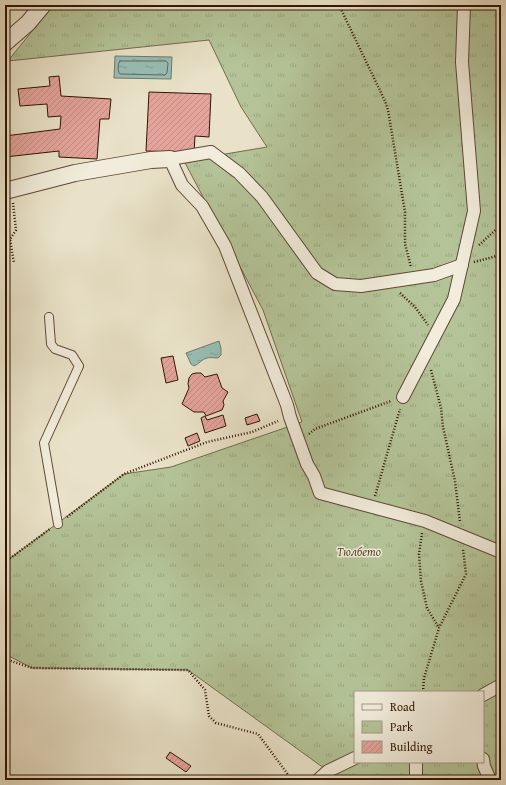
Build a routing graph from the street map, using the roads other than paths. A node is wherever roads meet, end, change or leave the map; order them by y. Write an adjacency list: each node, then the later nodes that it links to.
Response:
1 (43, 5): 3 (street)
2 (464, 5): 6 (street)
3 (5, 43)
4 (170, 159): 5 (street); 6 (street); 10 (street)
5 (8, 190)
6 (463, 262): 8 (street)
7 (49, 317): 9 (lane)
8 (403, 397)
9 (58, 524)
10 (501, 552)
11 (501, 685): 12 (street)
12 (484, 694)
13 (354, 758): 16 (street)
14 (416, 763): 17 (street)
15 (484, 763): 18 (street)
16 (318, 780)
17 (416, 780)
18 (490, 780)

